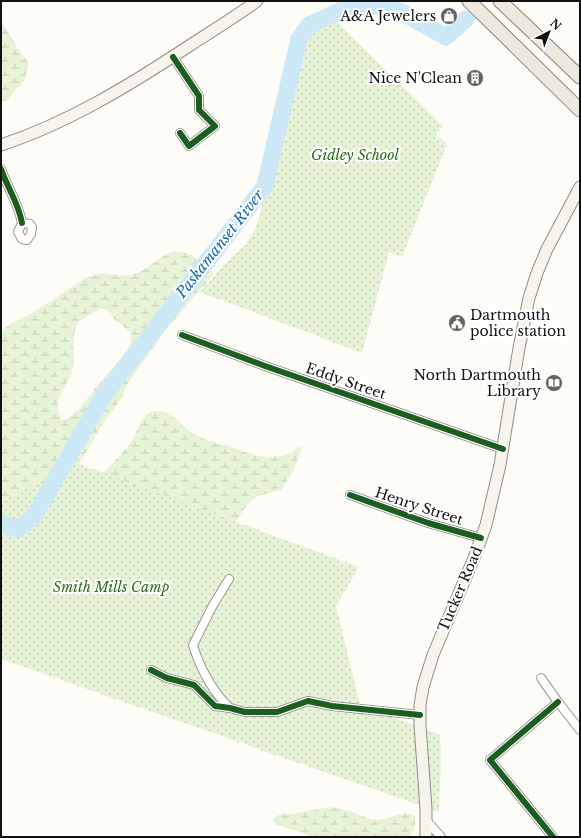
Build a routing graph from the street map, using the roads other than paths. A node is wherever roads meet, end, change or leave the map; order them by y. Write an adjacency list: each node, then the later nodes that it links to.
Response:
1 (257, 1): 4 (main road)
2 (469, 1): 6 (main road)
3 (500, 1): 5 (main road)
4 (173, 57): 7 (street); 8 (main road)
5 (580, 77)
6 (580, 110)
7 (180, 133)
8 (1, 145)
9 (1, 169): 11 (street)
10 (580, 187): 13 (main road, Tucker Road)
11 (22, 222)
12 (182, 335): 13 (street, Eddy Street)
13 (502, 449): 15 (main road, Tucker Road)
14 (350, 495): 15 (street, Henry Street)
15 (481, 538): 21 (main road, Tucker Road)
16 (229, 579): 20 (street)
17 (151, 670): 20 (street)
18 (541, 678): 19 (street)
19 (558, 702): 22 (street); 26 (street)
20 (230, 708): 21 (street)
21 (420, 715): 23 (main road, Tucker Road)
22 (580, 730)
23 (426, 820): 24 (main road, Tucker Road); 25 (street)
24 (426, 837)
25 (441, 837)
26 (553, 837)

